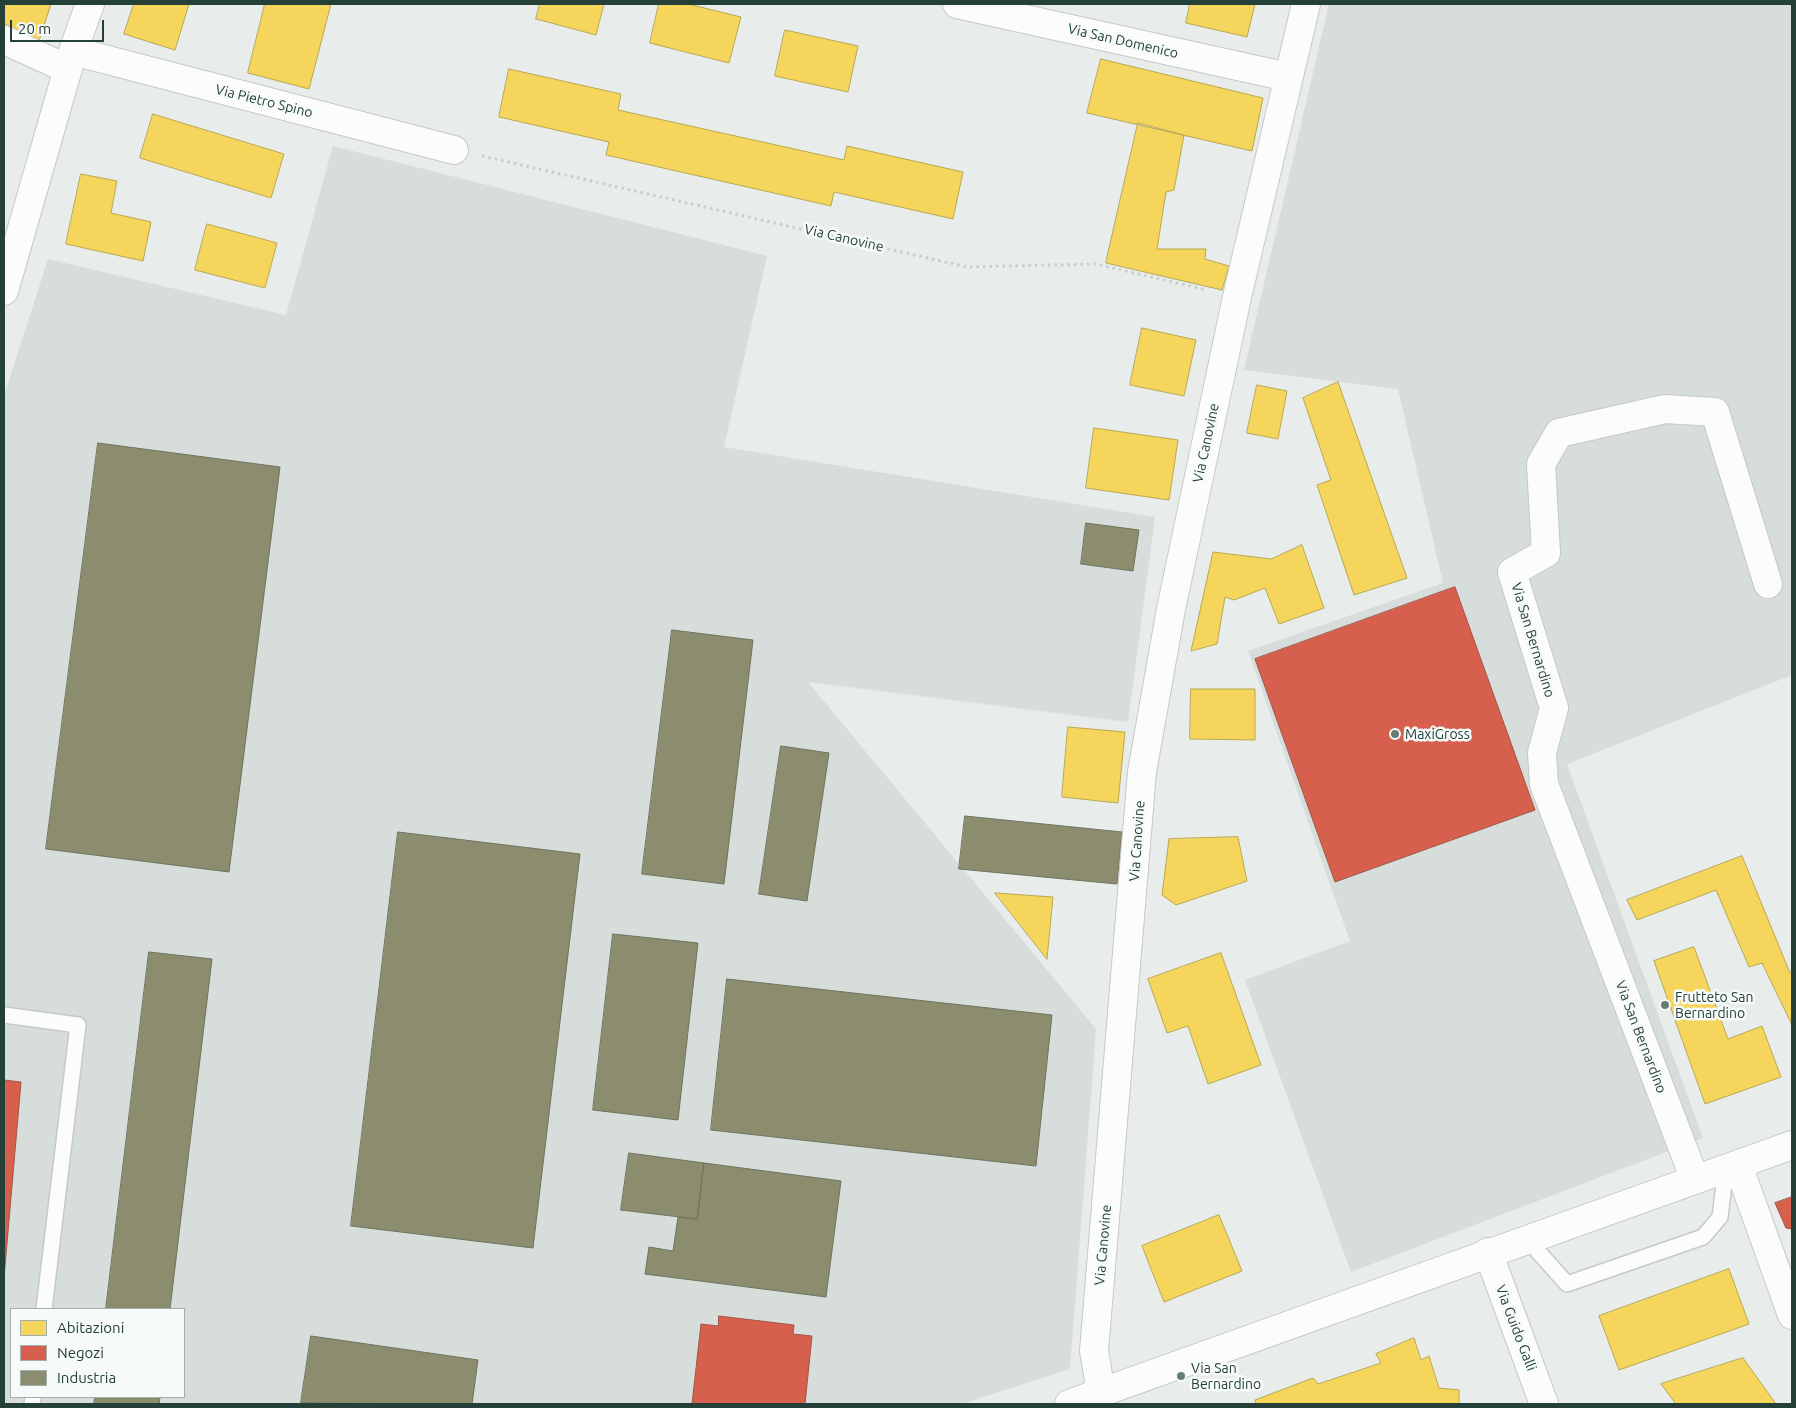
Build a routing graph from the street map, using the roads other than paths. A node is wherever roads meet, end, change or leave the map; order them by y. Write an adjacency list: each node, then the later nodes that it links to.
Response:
1 (90, 4): 5 (street)
2 (957, 4): 6 (street, Via San Domenico)
3 (1306, 4): 6 (street, Via Canovine)
4 (4, 40): 5 (street, Via Pietro Spino)
5 (71, 60): 7 (street, Via Pietro Spino); 8 (street)
6 (1288, 78): 18 (street, Via Canovine)
7 (454, 150)
8 (4, 291)
9 (1768, 584): 13 (street, Via San Bernardino)
10 (4, 1015): 16 (lane)
11 (1792, 1145): 12 (street)
12 (1732, 1167): 13 (street); 14 (lane); 17 (street)
13 (1695, 1180): 14 (street)
14 (1528, 1239): 15 (street)
15 (1488, 1252): 18 (street); 20 (street, Via Guido Galli)
16 (44, 1308)
17 (1792, 1315)
18 (1101, 1392): 19 (street)
19 (1069, 1404)
20 (1544, 1404)

